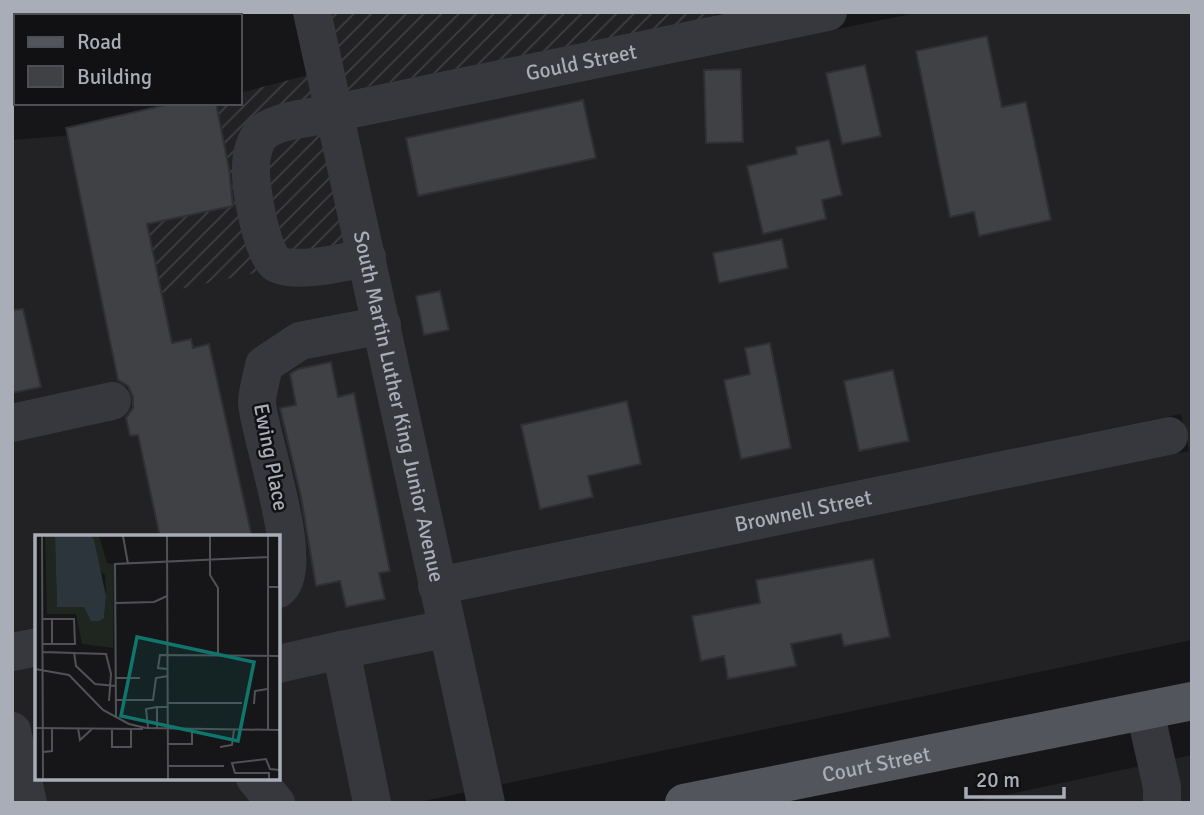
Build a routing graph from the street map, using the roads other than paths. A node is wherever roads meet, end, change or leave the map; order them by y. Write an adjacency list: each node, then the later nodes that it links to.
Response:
1 (312, 12): 3 (street, South Martin Luther King Junior Avenue)
2 (828, 12): 3 (street, Gould Street)
3 (334, 113): 4 (street, South Martin Luther King Junior Avenue); 4 (street, Gould Street)
4 (367, 257): 5 (street, South Martin Luther King Junior Avenue)
5 (382, 325): 9 (street, South Martin Luther King Junior Avenue); 10 (street, Ewing Place)
6 (112, 401): 7 (street)
7 (12, 423)
8 (1169, 436): 9 (street, Brownell Street)
9 (437, 586): 11 (street, South Martin Luther King Junior Avenue)
10 (280, 588)
11 (445, 629): 13 (street); 25 (street, South Martin Luther King Junior Avenue)
12 (35, 647): 14 (street)
13 (341, 650): 15 (street); 24 (street)
14 (12, 652)
15 (280, 664)
16 (1192, 701): 17 (main road, Court Street)
17 (1145, 711): 20 (main road, Court Street); 27 (street)
18 (12, 730): 22 (street)
19 (257, 780): 23 (street)
20 (788, 792): 21 (main road, Court Street)
21 (729, 798): 26 (main road, Court Street)
22 (28, 803)
23 (276, 803)
24 (372, 803)
25 (486, 803)
26 (684, 803)
27 (1162, 803)

